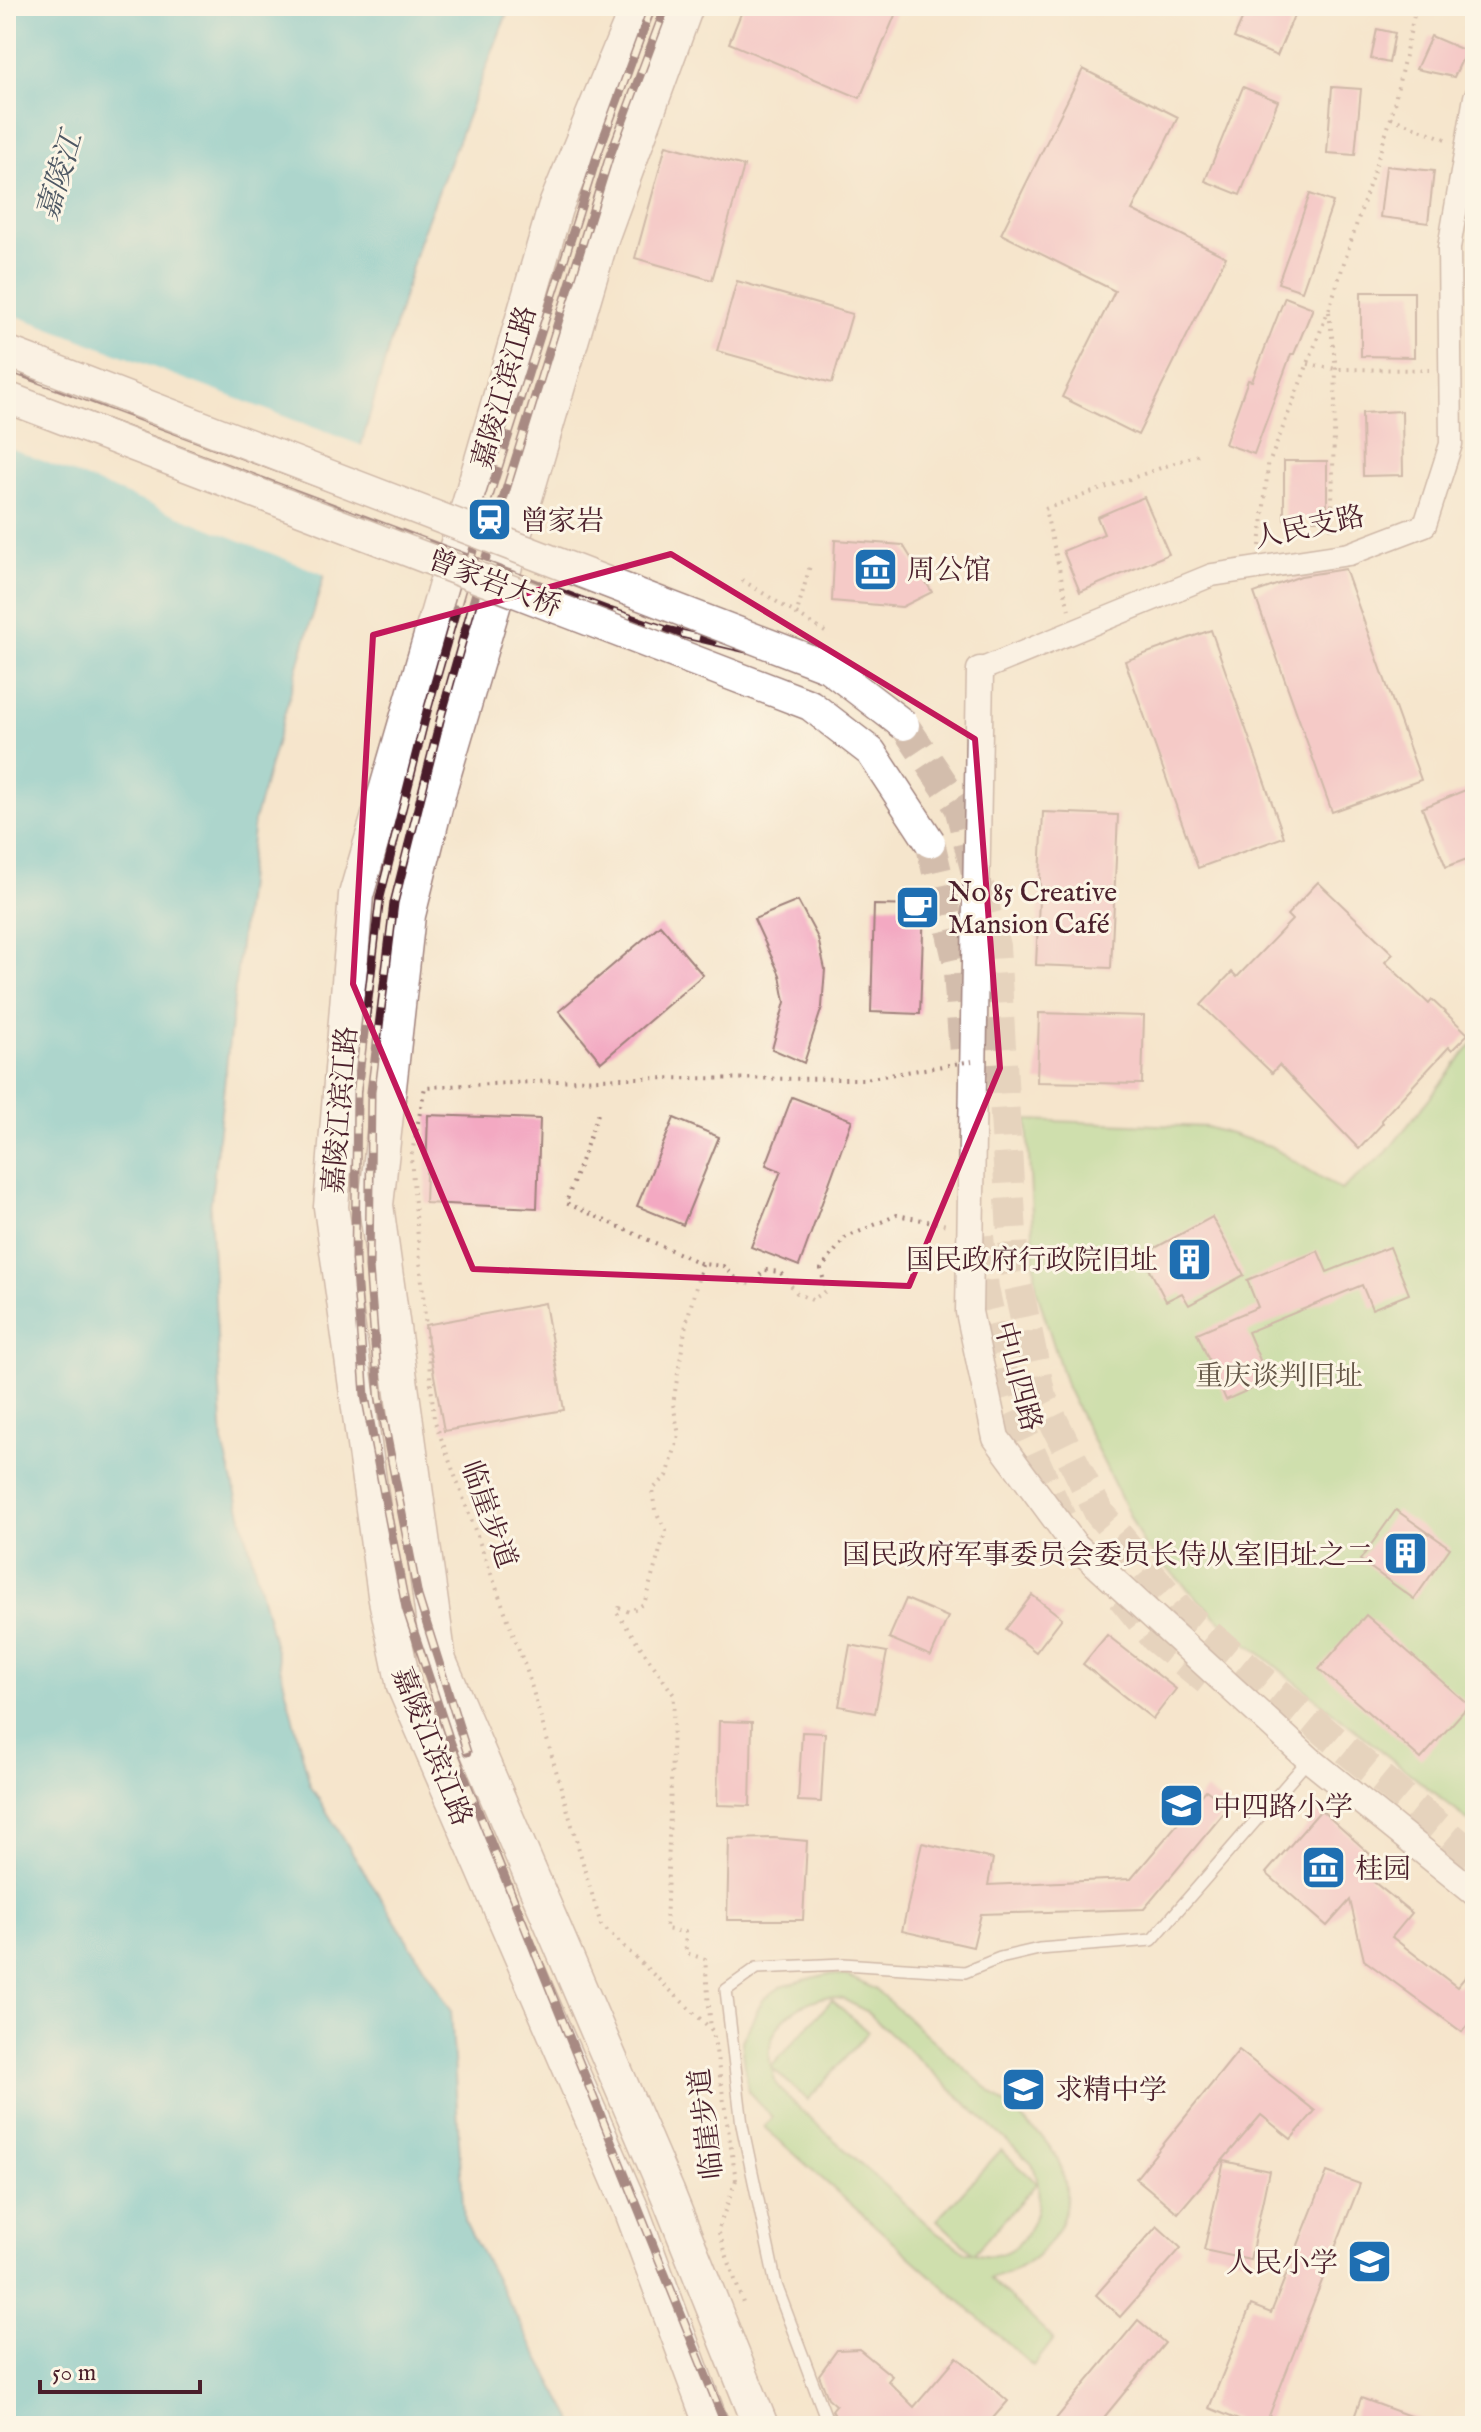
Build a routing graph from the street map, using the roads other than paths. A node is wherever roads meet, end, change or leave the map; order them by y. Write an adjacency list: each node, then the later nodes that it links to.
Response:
1 (638, 6): 11 (main road, 嘉陵江滨江路)
2 (686, 6): 12 (main road, 嘉陵江滨江路)
3 (1475, 97): 6 (street, 人民支路)
4 (6, 351): 7 (main road, 曾家岩大桥, bridge)
5 (6, 397): 8 (main road, 曾家岩大桥, bridge)
6 (980, 670): 9 (street, 中山四路)
7 (904, 725)
8 (930, 842)
9 (1309, 1759): 10 (street, 中山四路); 13 (lane)
10 (1475, 1893)
11 (712, 2426)
12 (761, 2426)
13 (829, 2426)

